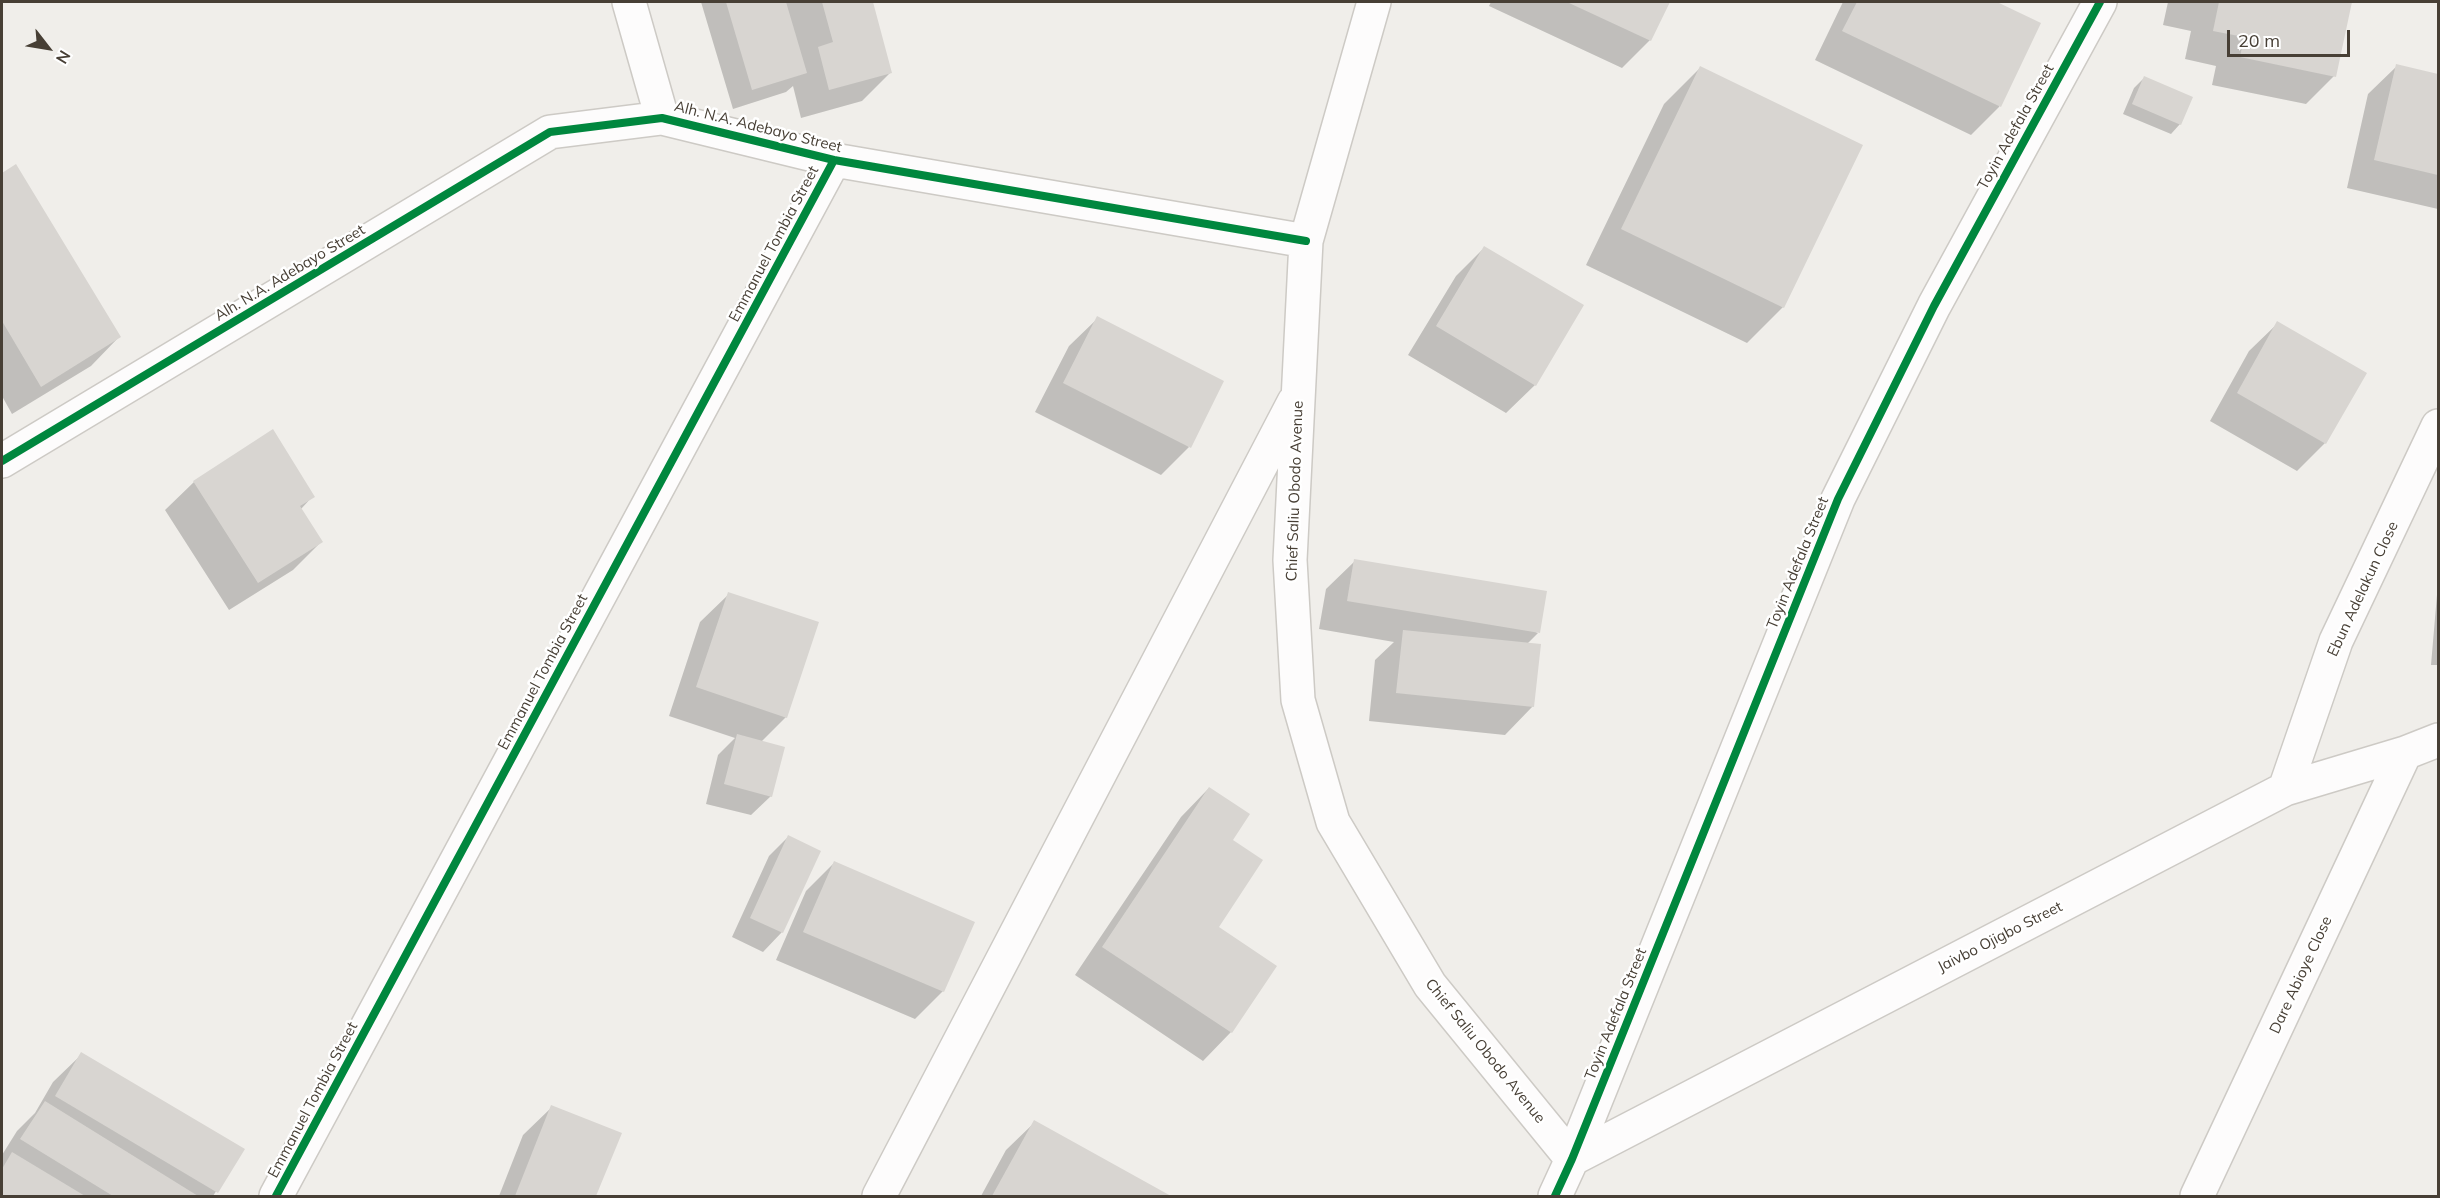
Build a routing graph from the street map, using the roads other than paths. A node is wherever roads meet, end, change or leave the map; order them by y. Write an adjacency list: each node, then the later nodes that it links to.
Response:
1 (629, 2): 4 (street)
2 (1374, 2): 6 (street, Chief Saliu Obodo Avenue)
3 (2100, 2): 13 (street, Toyin Adefala Street)
4 (662, 118): 5 (street, Alh. N.A. Adebayo Street); 9 (street, Alh. N.A. Adebayo Street)
5 (834, 160): 6 (street, Alh. N.A. Adebayo Street); 14 (street, Emmanuel Tombia Street)
6 (1306, 241): 7 (street, Chief Saliu Obodo Avenue)
7 (1299, 393): 13 (street, Chief Saliu Obodo Avenue); 15 (street)
8 (2439, 426): 12 (street, Ebun Adelakun Close)
9 (2, 461)
10 (2439, 740): 11 (street, Jaivbo Ojigbo Street)
11 (2405, 753): 12 (street, Jaivbo Ojigbo Street); 17 (street, Dare Abioye Close)
12 (2285, 789): 13 (street, Jaivbo Ojigbo Street)
13 (1572, 1159): 16 (street, Toyin Adefala Street)
14 (276, 1197)
15 (879, 1197)
16 (1555, 1197)
17 (2196, 1197)

